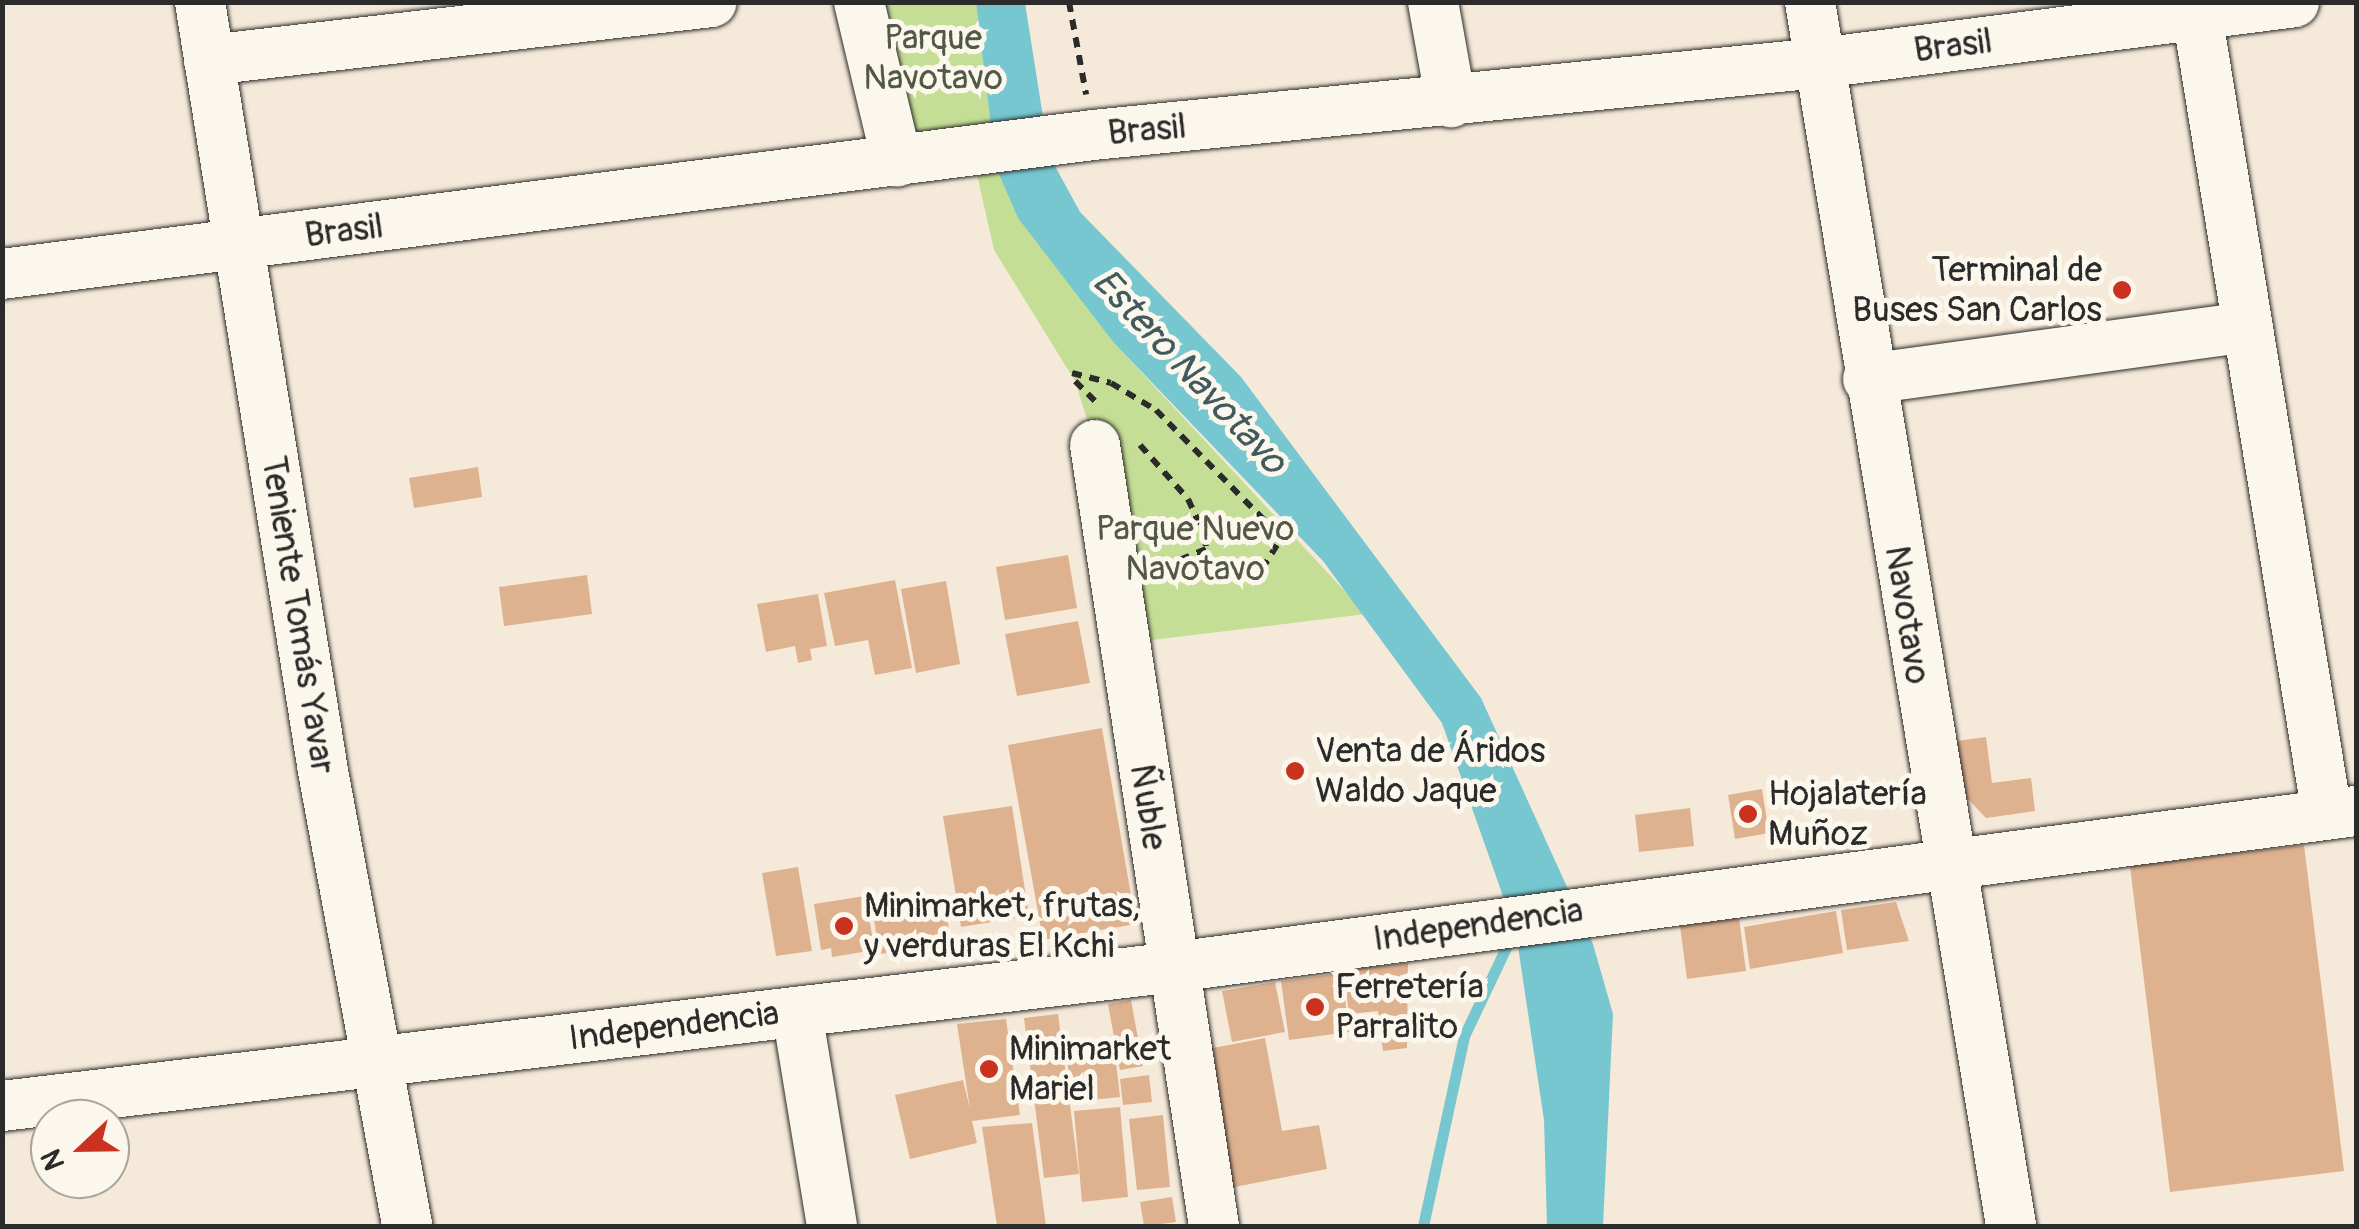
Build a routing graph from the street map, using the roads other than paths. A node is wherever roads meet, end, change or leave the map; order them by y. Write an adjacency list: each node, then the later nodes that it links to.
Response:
1 (200, 2): 8 (street, Teniente Tomás Yavar)
2 (712, 2): 8 (street)
3 (859, 2): 11 (street)
4 (1433, 2): 10 (street)
5 (1810, 2): 9 (street, Navotavo)
6 (2294, 2): 7 (street, Brasil)
7 (2198, 14): 9 (street, Brasil); 14 (street)
8 (209, 60): 12 (street, Teniente Tomás Yavar)
9 (1820, 63): 10 (street, Brasil); 15 (street, Navotavo)
10 (1451, 102): 11 (street, Brasil)
11 (898, 162): 12 (street, Brasil)
12 (239, 244): 13 (street, Brasil); 21 (street, Teniente Tomás Yavar)
13 (2, 274)
14 (2247, 328): 15 (street); 17 (street)
15 (1868, 378): 18 (street, Navotavo)
16 (1094, 446): 19 (street, Ñuble)
17 (2342, 813): 18 (street, Independencia)
18 (1948, 864): 19 (street, Independencia); 26 (street, Navotavo)
19 (1174, 966): 20 (street, Independencia); 25 (street, Ñuble)
20 (797, 1012): 21 (street, Independencia); 24 (street)
21 (380, 1059): 22 (street, Independencia); 23 (street, Teniente Tomás Yavar)
22 (2, 1106)
23 (406, 1226)
24 (832, 1226)
25 (1214, 1226)
26 (2011, 1226)

